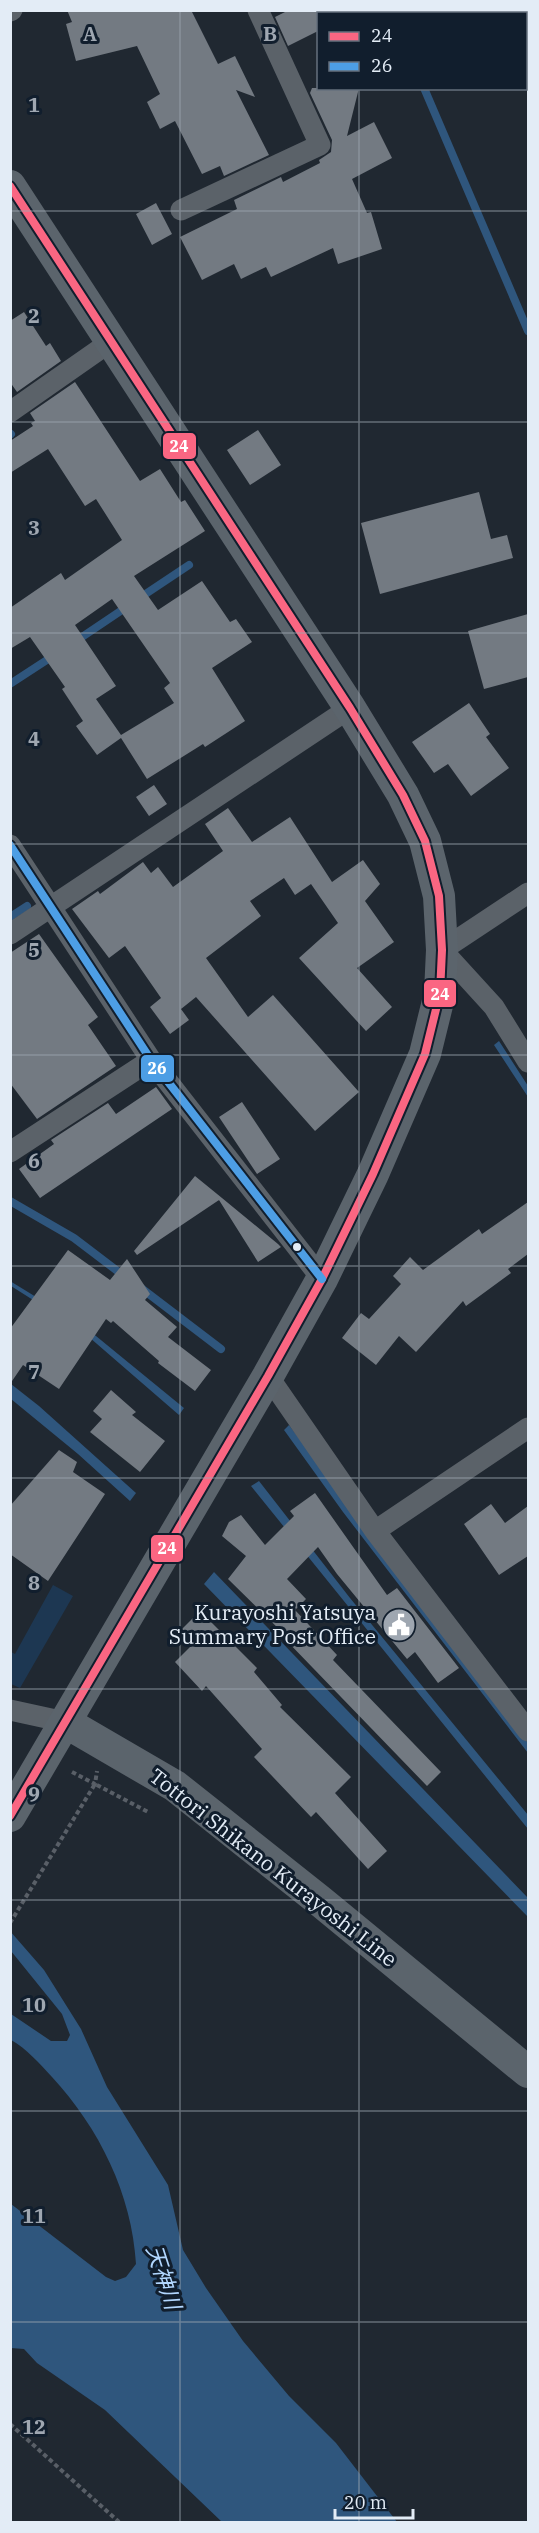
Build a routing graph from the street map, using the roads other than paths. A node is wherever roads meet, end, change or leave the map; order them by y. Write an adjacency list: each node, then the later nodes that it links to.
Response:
1 (258, 10): 3 (street)
2 (10, 186): 4 (main road)
3 (181, 210)
4 (113, 340): 5 (street); 6 (main road)
5 (10, 412)
6 (350, 708): 9 (street); 11 (main road)
7 (10, 845): 9 (street)
8 (528, 893): 11 (street)
9 (51, 906): 10 (street); 12 (street)
10 (10, 934)
11 (442, 950): 13 (street); 15 (main road)
12 (151, 1060): 14 (street); 15 (street)
13 (528, 1062)
14 (10, 1152)
15 (322, 1279): 16 (main road)
16 (268, 1376): 18 (street); 20 (main road)
17 (528, 1428): 18 (street)
18 (375, 1530): 21 (street)
19 (10, 1710): 20 (street)
20 (65, 1722): 22 (main road); 23 (main road, Tottori Shikano Kurayoshi Line)
21 (528, 1731)
22 (15, 1808)
23 (528, 2072)

